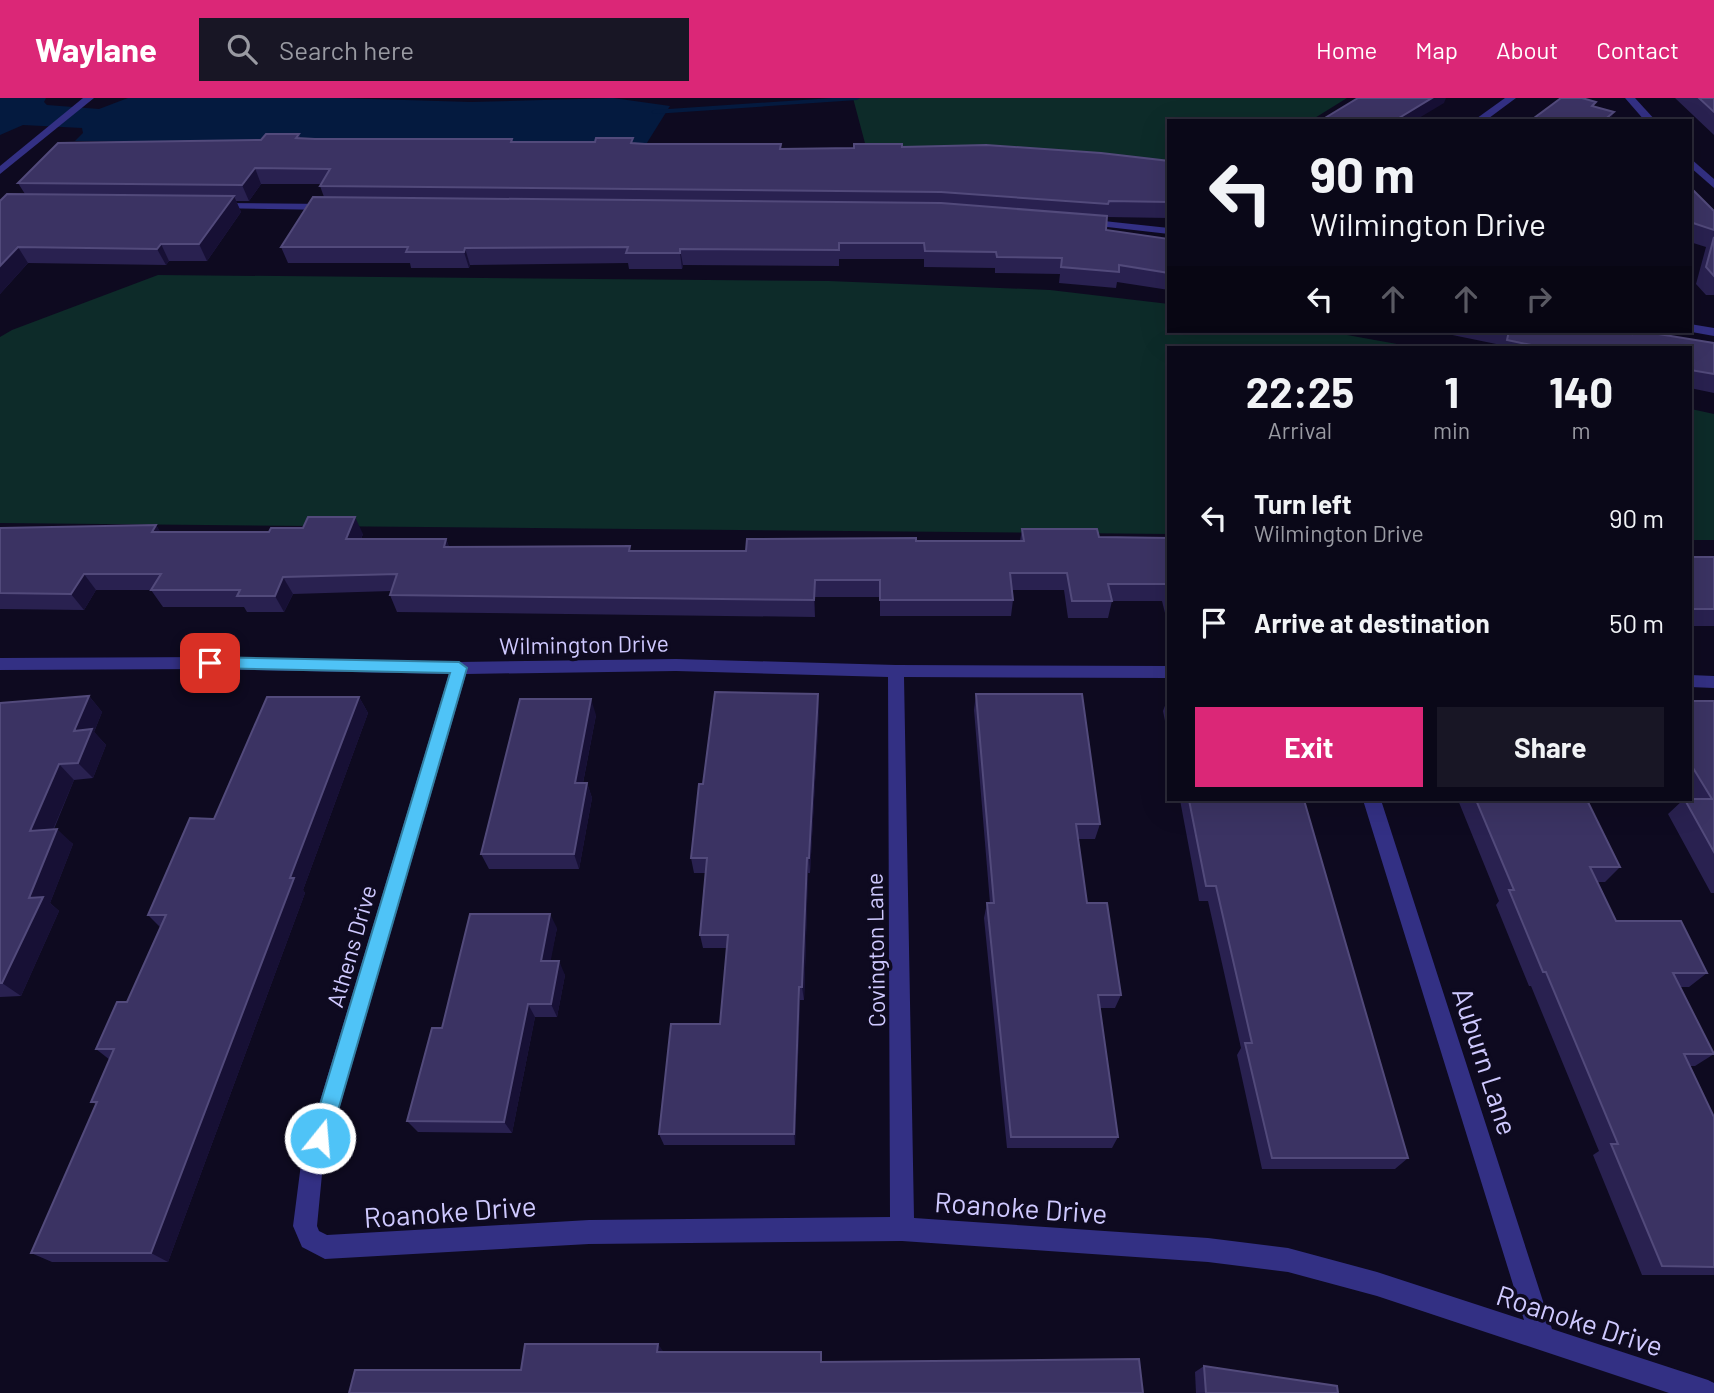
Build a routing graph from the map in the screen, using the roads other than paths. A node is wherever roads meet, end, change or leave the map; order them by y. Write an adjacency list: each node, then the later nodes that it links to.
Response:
1 (89, 98): 7 (street)
2 (1511, 98): 4 (street)
3 (1630, 98): 5 (street)
4 (1481, 119)
5 (1649, 119)
6 (1692, 163): 8 (street)
7 (0, 171)
8 (1714, 185)
9 (207, 206): 10 (street)
10 (345, 207)
11 (1071, 221): 12 (street)
12 (1167, 231)
13 (1692, 328): 14 (street)
14 (1714, 332)
15 (0, 664): 16 (street, Wilmington Drive)
16 (459, 668): 17 (street, Wilmington Drive); 23 (street, Athens Drive)
17 (896, 671): 18 (street, Wilmington Drive); 22 (street, Covington Lane)
18 (1167, 672)
19 (1692, 681): 20 (street)
20 (1714, 681)
21 (1372, 801): 24 (street, Auburn Lane)
22 (902, 1229): 23 (street, Roanoke Drive); 24 (street, Roanoke Drive)
23 (310, 1239)
24 (1543, 1340): 25 (street, Roanoke Drive)
25 (1708, 1393)

